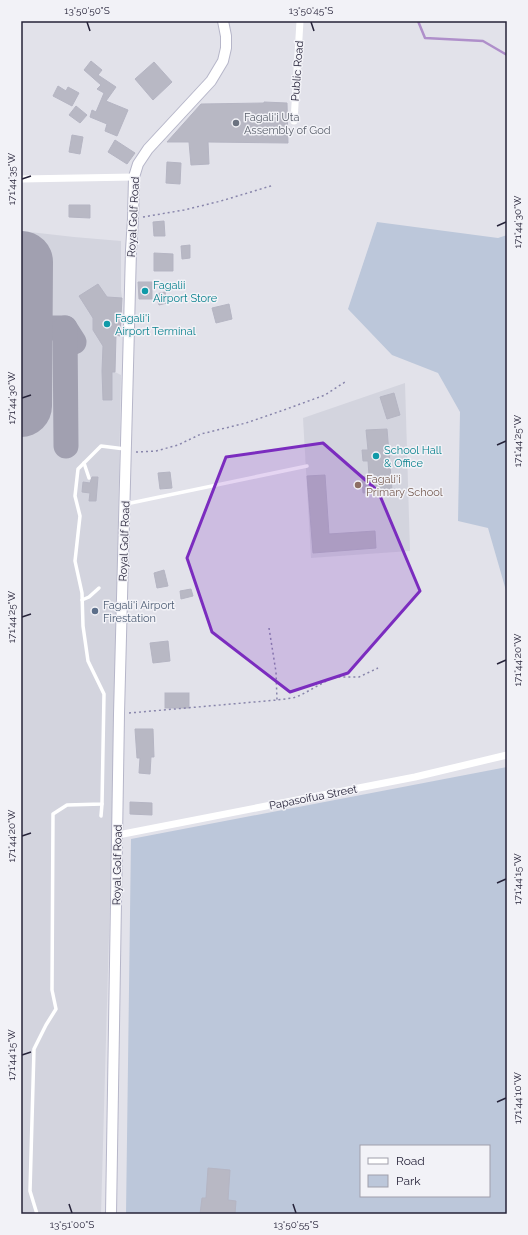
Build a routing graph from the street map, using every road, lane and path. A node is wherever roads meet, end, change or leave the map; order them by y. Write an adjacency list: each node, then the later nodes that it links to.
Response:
1 (223, 21): 4 (main road, Royal Golf Road)
2 (300, 21): 3 (street, Public Road)
3 (294, 120)
4 (134, 177): 5 (street); 7 (main road, Royal Golf Road)
5 (21, 179)
6 (274, 185): 7 (path)
7 (134, 219): 9 (main road, Royal Golf Road)
8 (344, 382): 9 (path)
9 (126, 451): 10 (lane); 13 (main road, Royal Golf Road)
10 (84, 462): 12 (lane); 15 (lane)
11 (307, 466): 13 (lane)
12 (89, 478)
13 (125, 504): 19 (main road, Royal Golf Road)
14 (99, 588): 15 (lane)
15 (82, 600): 21 (lane)
16 (268, 628): 18 (path)
17 (378, 668): 18 (path)
18 (277, 700): 19 (path)
19 (119, 714): 23 (main road, Royal Golf Road)
20 (507, 755): 23 (street, Papasoifua Street)
21 (102, 804): 22 (lane); 24 (lane)
22 (101, 816)
23 (118, 835): 25 (main road, Royal Golf Road)
24 (37, 1214)
25 (111, 1214)

